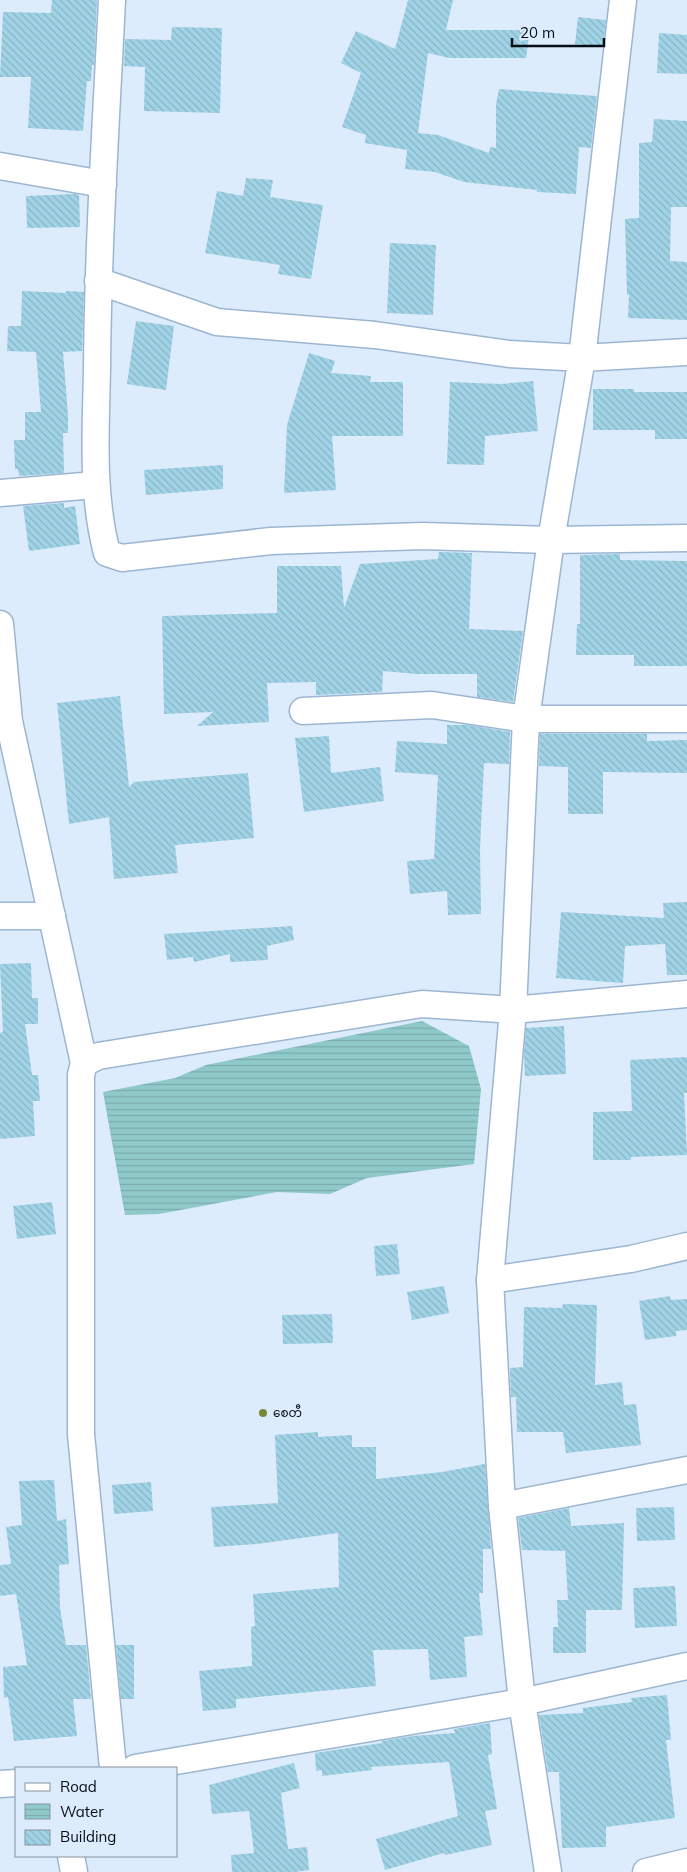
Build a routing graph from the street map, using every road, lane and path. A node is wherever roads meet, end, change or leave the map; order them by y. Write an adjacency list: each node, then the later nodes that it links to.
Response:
1 (112, 0): 4 (street)
2 (624, 0): 7 (street)
3 (0, 166): 4 (street)
4 (103, 184): 5 (street)
5 (98, 281): 7 (street); 8 (street)
6 (687, 352): 7 (street)
7 (582, 358): 11 (street)
8 (95, 485): 9 (street); 11 (street)
9 (0, 493)
10 (687, 538): 11 (street)
11 (551, 540): 14 (street)
12 (0, 624): 17 (street)
13 (303, 711): 14 (street)
14 (526, 719): 15 (street); 19 (street)
15 (687, 719)
16 (0, 916): 17 (street)
17 (52, 916): 20 (street)
18 (687, 994): 19 (street)
19 (513, 1010): 20 (street); 22 (street)
20 (84, 1063): 27 (street)
21 (687, 1246): 22 (street)
22 (490, 1280): 24 (street)
23 (687, 1470): 24 (street)
24 (502, 1506): 26 (street)
25 (687, 1666): 26 (street)
26 (522, 1702): 28 (street); 34 (street)
27 (113, 1767)
28 (141, 1767)
29 (15, 1783): 30 (street)
30 (0, 1784)
31 (71, 1857): 33 (street)
32 (687, 1862): 35 (street)
33 (74, 1872)
34 (548, 1872)
35 (646, 1872)

